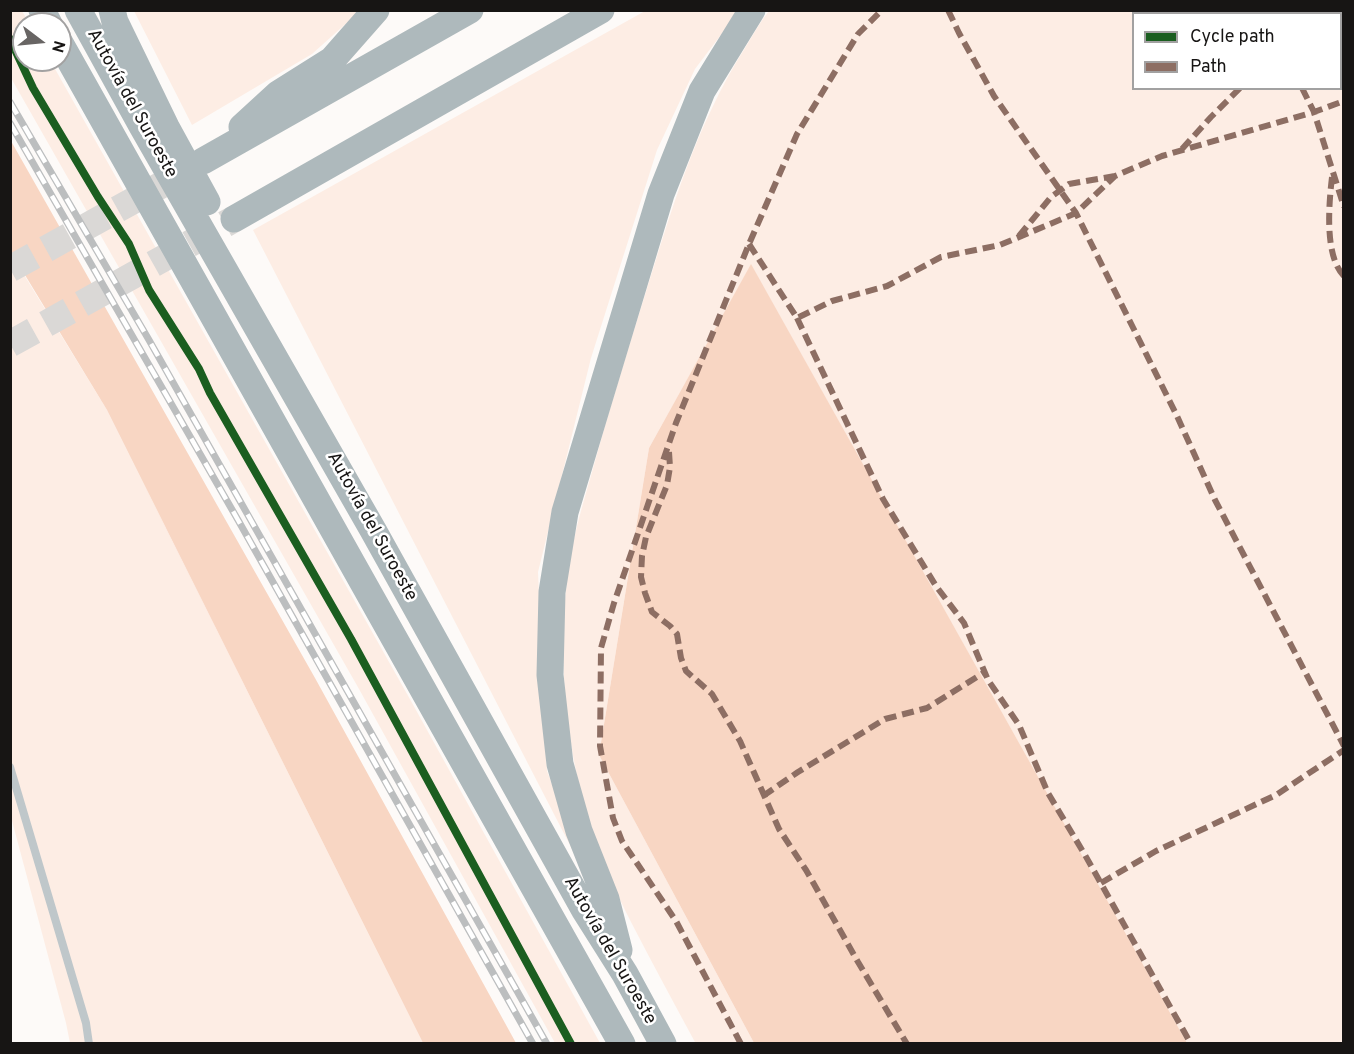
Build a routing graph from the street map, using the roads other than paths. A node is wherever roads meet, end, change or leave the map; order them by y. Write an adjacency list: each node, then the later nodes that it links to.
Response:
1 (78, 10): 9 (highway, Autovía del Suroeste)
2 (112, 10): 9 (highway)
3 (376, 10): 4 (highway)
4 (470, 10)
5 (601, 10): 8 (highway)
6 (752, 10): 11 (highway)
7 (72, 64): 13 (highway, Autovía del Suroeste)
8 (234, 219)
9 (373, 530): 11 (highway, Autovía del Suroeste)
10 (10, 766): 12 (lane)
11 (625, 974): 14 (highway, Autovía del Suroeste)
12 (89, 1044)
13 (622, 1044)
14 (663, 1044)

